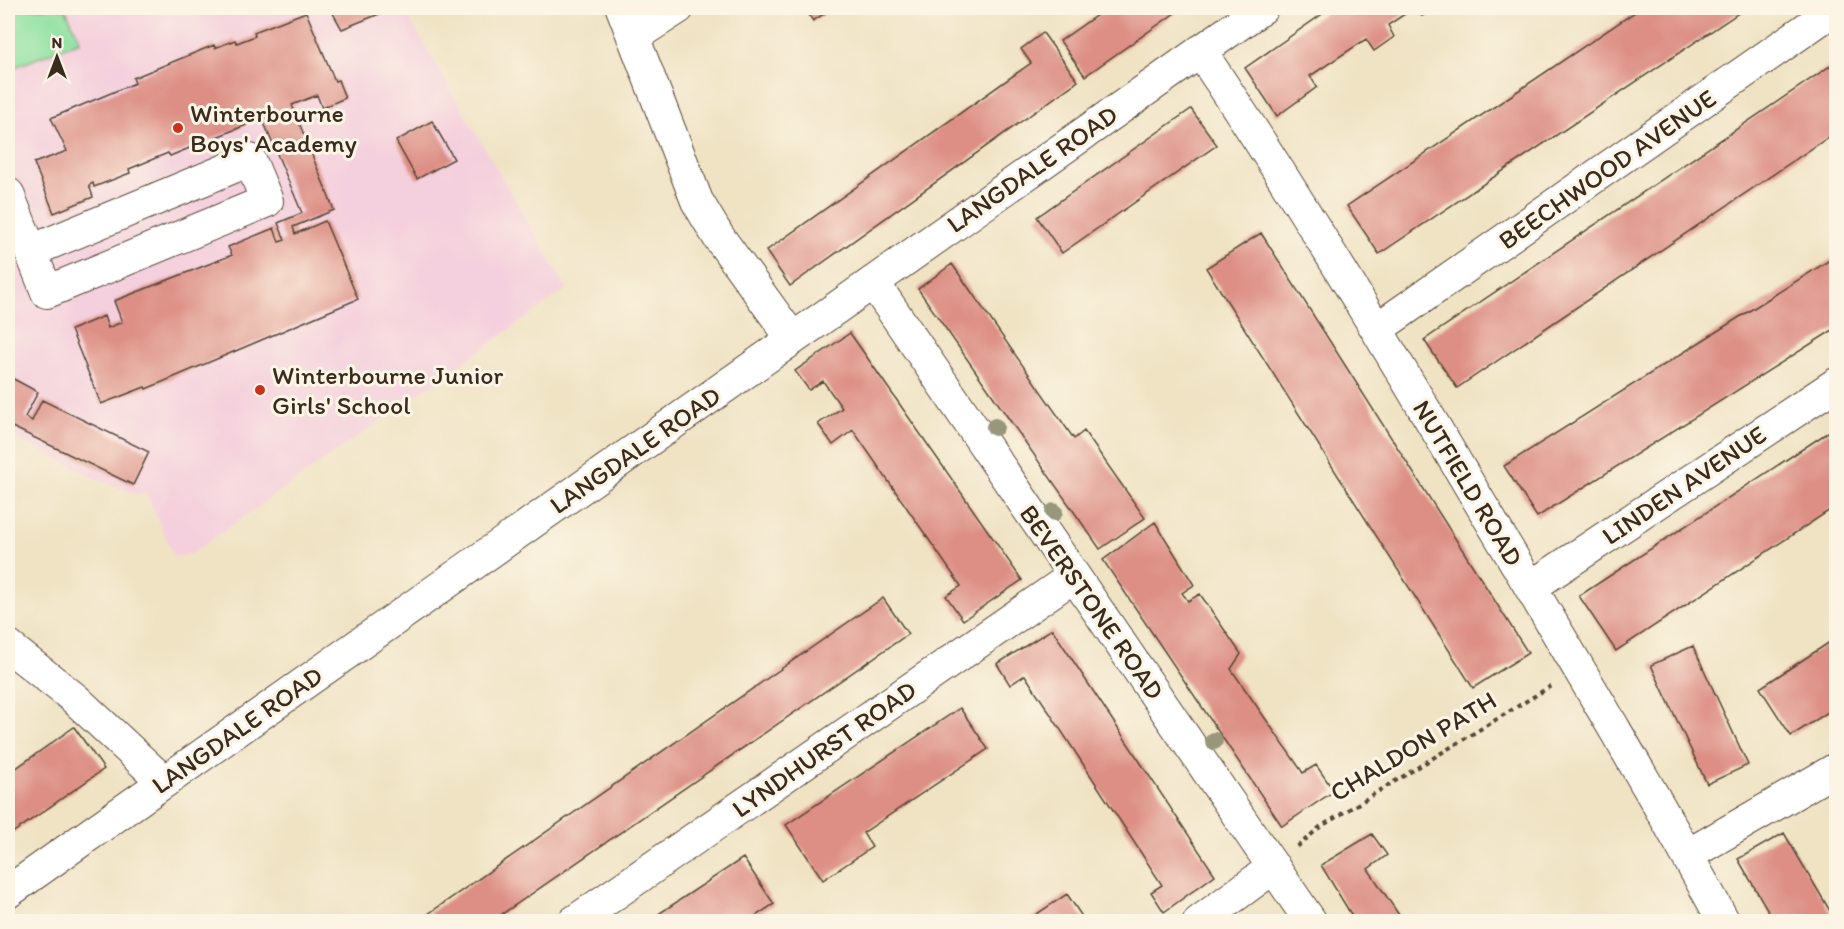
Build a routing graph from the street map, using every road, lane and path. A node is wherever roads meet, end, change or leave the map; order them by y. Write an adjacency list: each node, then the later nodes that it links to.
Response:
1 (622, 8): 5 (street)
2 (678, 8): 5 (street)
3 (1262, 8): 6 (street, LANGDALE ROAD)
4 (1836, 8): 10 (street, BEECHWOOD AVENUE)
5 (633, 37): 11 (street)
6 (1200, 51): 9 (street, LANGDALE ROAD); 10 (street, NUTFIELD ROAD)
7 (8, 194): 8 (street)
8 (31, 251): 8 (street)
9 (873, 282): 11 (street, LANGDALE ROAD); 13 (street, BEVERSTONE ROAD)
10 (1377, 329): 14 (street, NUTFIELD ROAD)
11 (792, 338): 18 (street, LANGDALE ROAD)
12 (1836, 384): 14 (street, LINDEN AVENUE)
13 (1074, 576): 20 (street, BEVERSTONE ROAD); 22 (street, LYNDHURST ROAD)
14 (1531, 587): 16 (street, NUTFIELD ROAD)
15 (8, 646): 18 (street)
16 (1580, 668): 19 (street, NUTFIELD ROAD); 20 (path, CHALDON PATH)
17 (1836, 769): 19 (street)
18 (164, 782): 21 (street, LANGDALE ROAD)
19 (1688, 855): 25 (street, NUTFIELD ROAD)
20 (1274, 867): 23 (street); 24 (street, BEVERSTONE ROAD)
21 (8, 892)
22 (574, 921)
23 (1199, 921)
24 (1311, 921)
25 (1724, 921)

